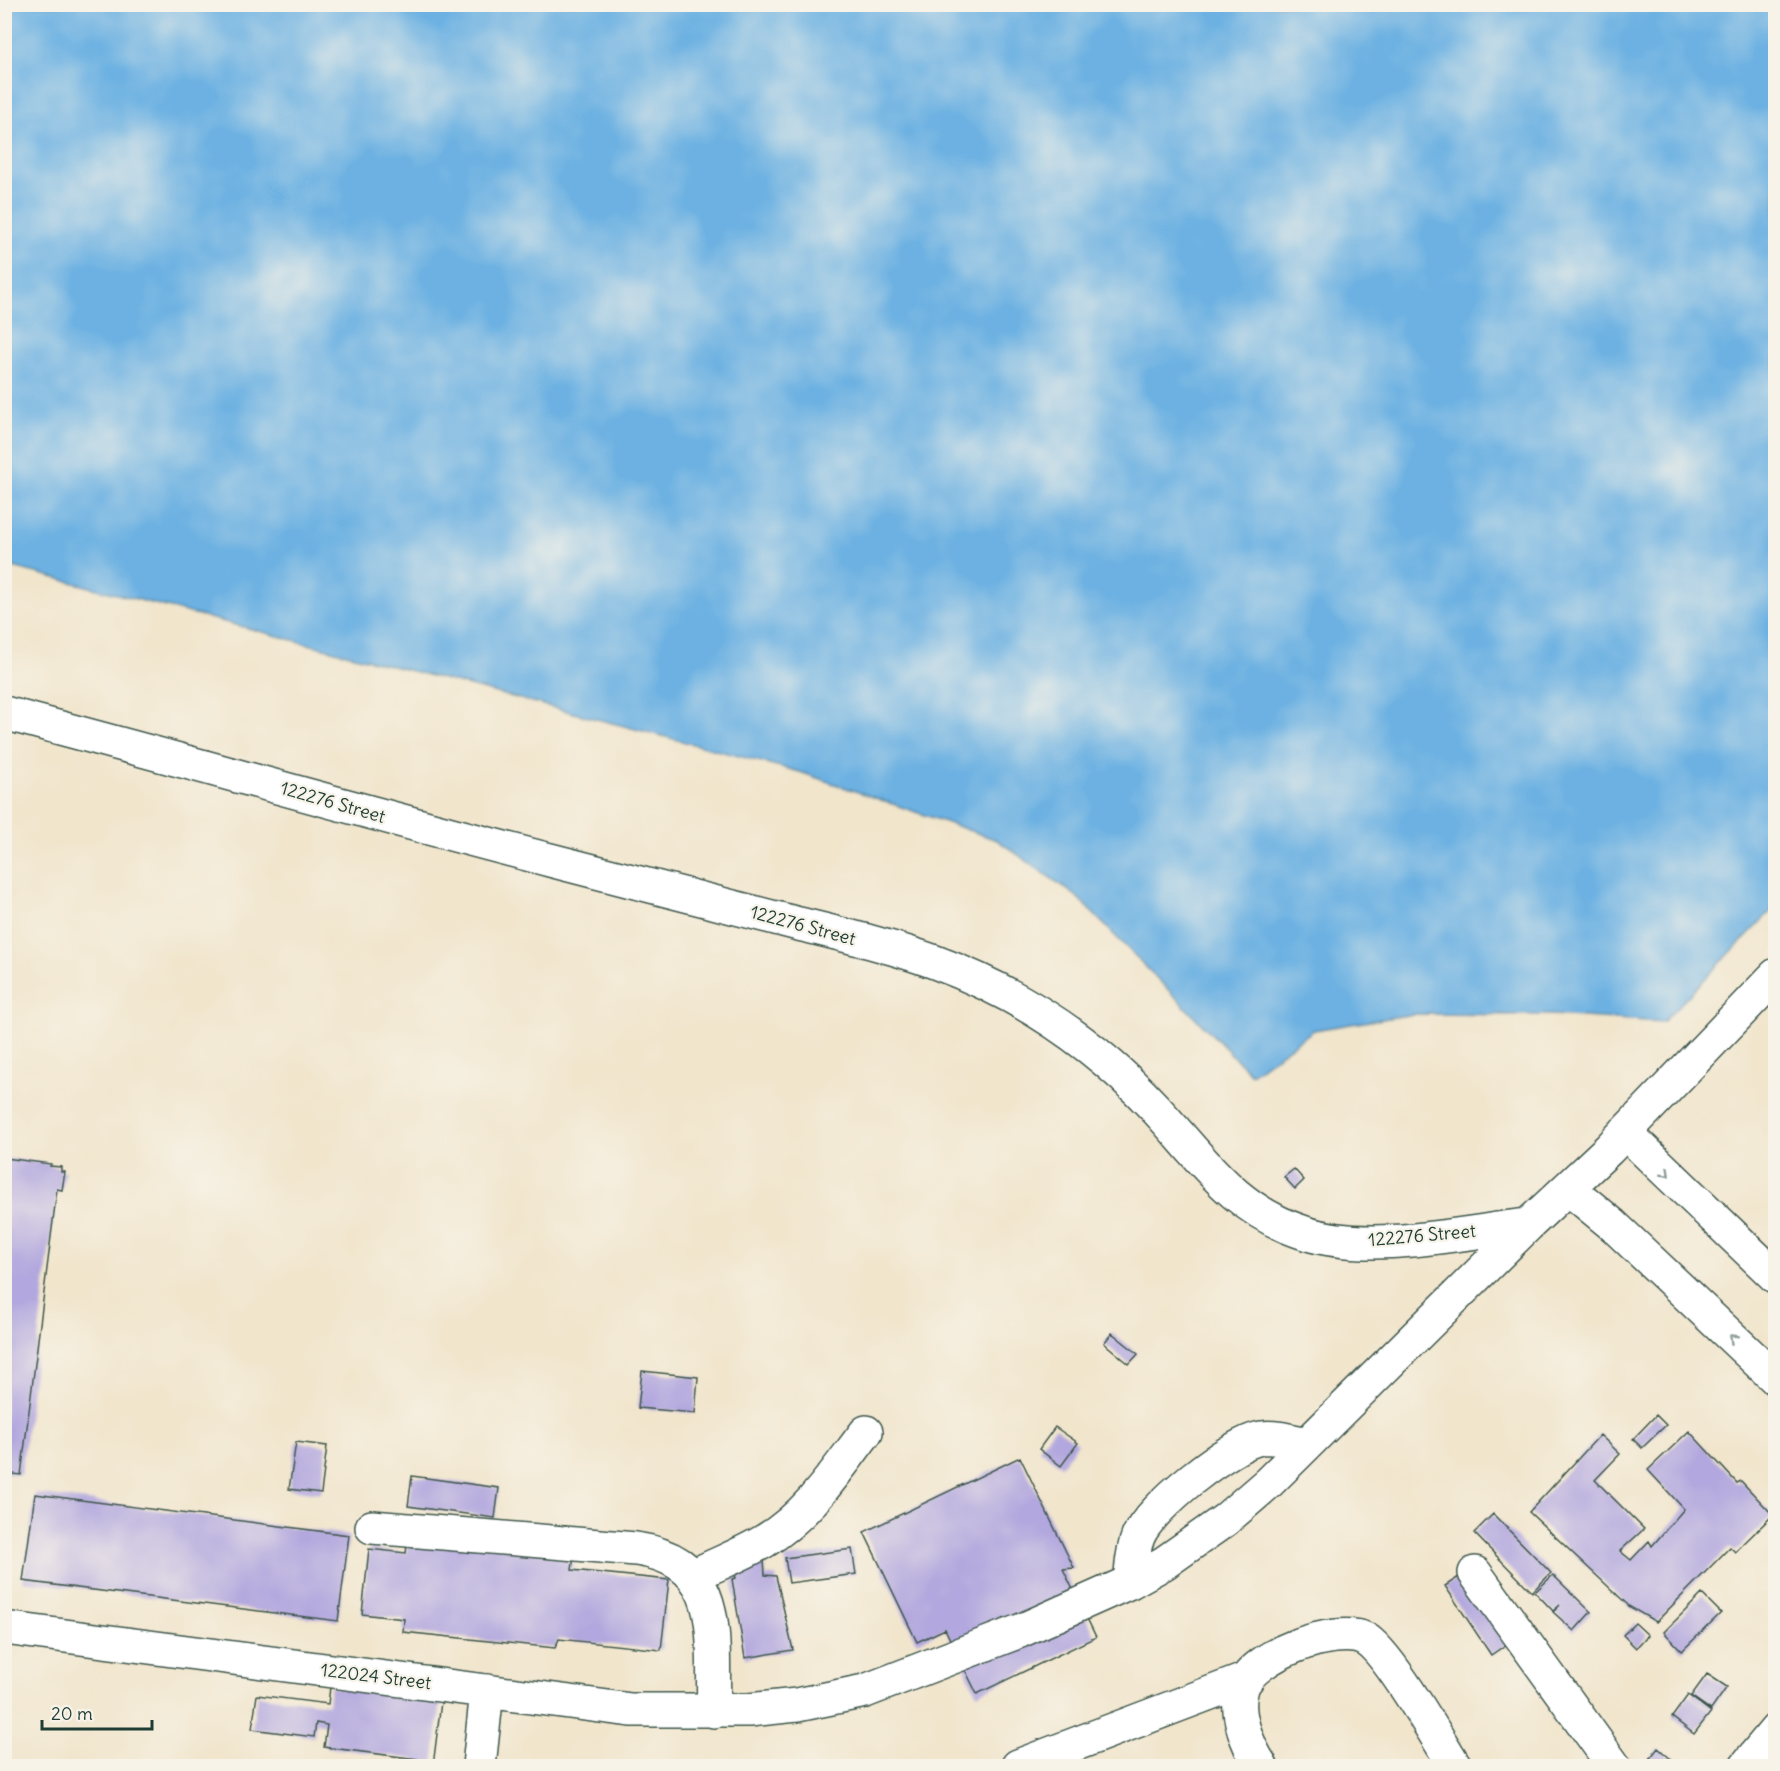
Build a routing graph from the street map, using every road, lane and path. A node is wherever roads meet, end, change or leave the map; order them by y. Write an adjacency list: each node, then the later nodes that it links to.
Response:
1 (4, 713): 5 (street, 122276 Street)
2 (1776, 975): 3 (street, 122024 Street)
3 (1625, 1132): 4 (street, 122024 Street); 6 (street, one-way to 6)
4 (1568, 1188): 5 (street, 122024 Street); 7 (street, one-way to 4)
5 (1528, 1225): 9 (street, 122024 Street)
6 (1776, 1276)
7 (1776, 1379)
8 (866, 1431): 12 (street)
9 (1306, 1444): 13 (street, 122024 Street); 13 (street)
10 (372, 1527): 12 (street)
11 (1475, 1573): 23 (street)
12 (695, 1575): 17 (street)
13 (1130, 1582): 17 (street, 122024 Street)
14 (4, 1628): 16 (street, 122024 Street)
15 (1247, 1678): 20 (street); 21 (street); 22 (street)
16 (488, 1691): 17 (street, 122024 Street); 19 (street)
17 (714, 1711)
18 (1776, 1730): 24 (street)
19 (479, 1767)
20 (1018, 1767)
21 (1261, 1767)
22 (1455, 1767)
23 (1614, 1767)
24 (1746, 1767)

